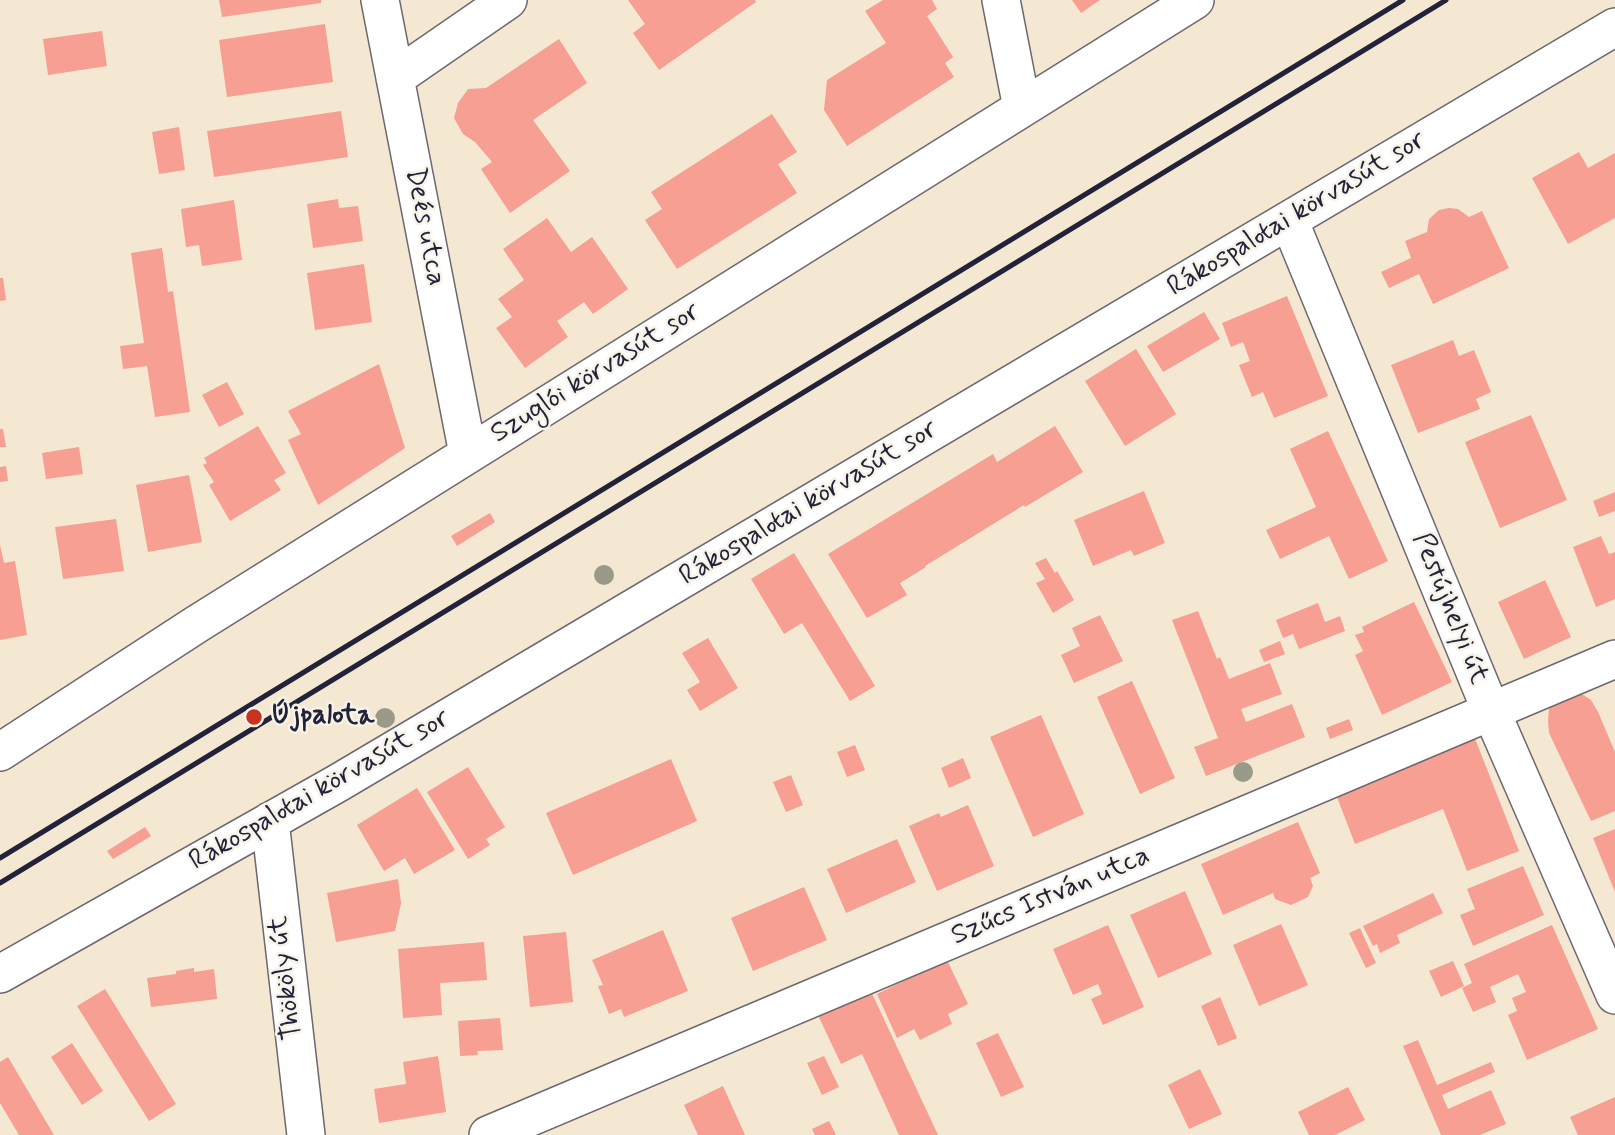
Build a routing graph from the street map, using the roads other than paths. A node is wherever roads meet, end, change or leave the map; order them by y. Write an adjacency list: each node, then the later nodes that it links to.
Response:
1 (380, 0): 6 (street, Deés utca)
2 (509, 0): 6 (street)
3 (1001, 0): 7 (street)
4 (1195, 0): 7 (street, Szuglói körvasút sor)
5 (1615, 27): 8 (street, Rákospalotai körvasút sor)
6 (395, 78): 9 (street, Deés utca)
7 (1022, 108): 9 (street, Szuglói körvasút sor)
8 (1289, 220): 11 (street, Pestújhelyi út); 13 (street, Rákospalotai körvasút sor)
9 (468, 454): 12 (street, Szuglói körvasút sor)
10 (1615, 659): 11 (street, Szűcs István utca)
11 (1491, 711): 15 (street, Pestújhelyi út); 17 (street, Szűcs István utca)
12 (0, 752)
13 (270, 821): 14 (street, Rákospalotai körvasút sor); 16 (street, Thököly út)
14 (0, 974)
15 (1615, 995)
16 (306, 1135)
17 (488, 1135)

